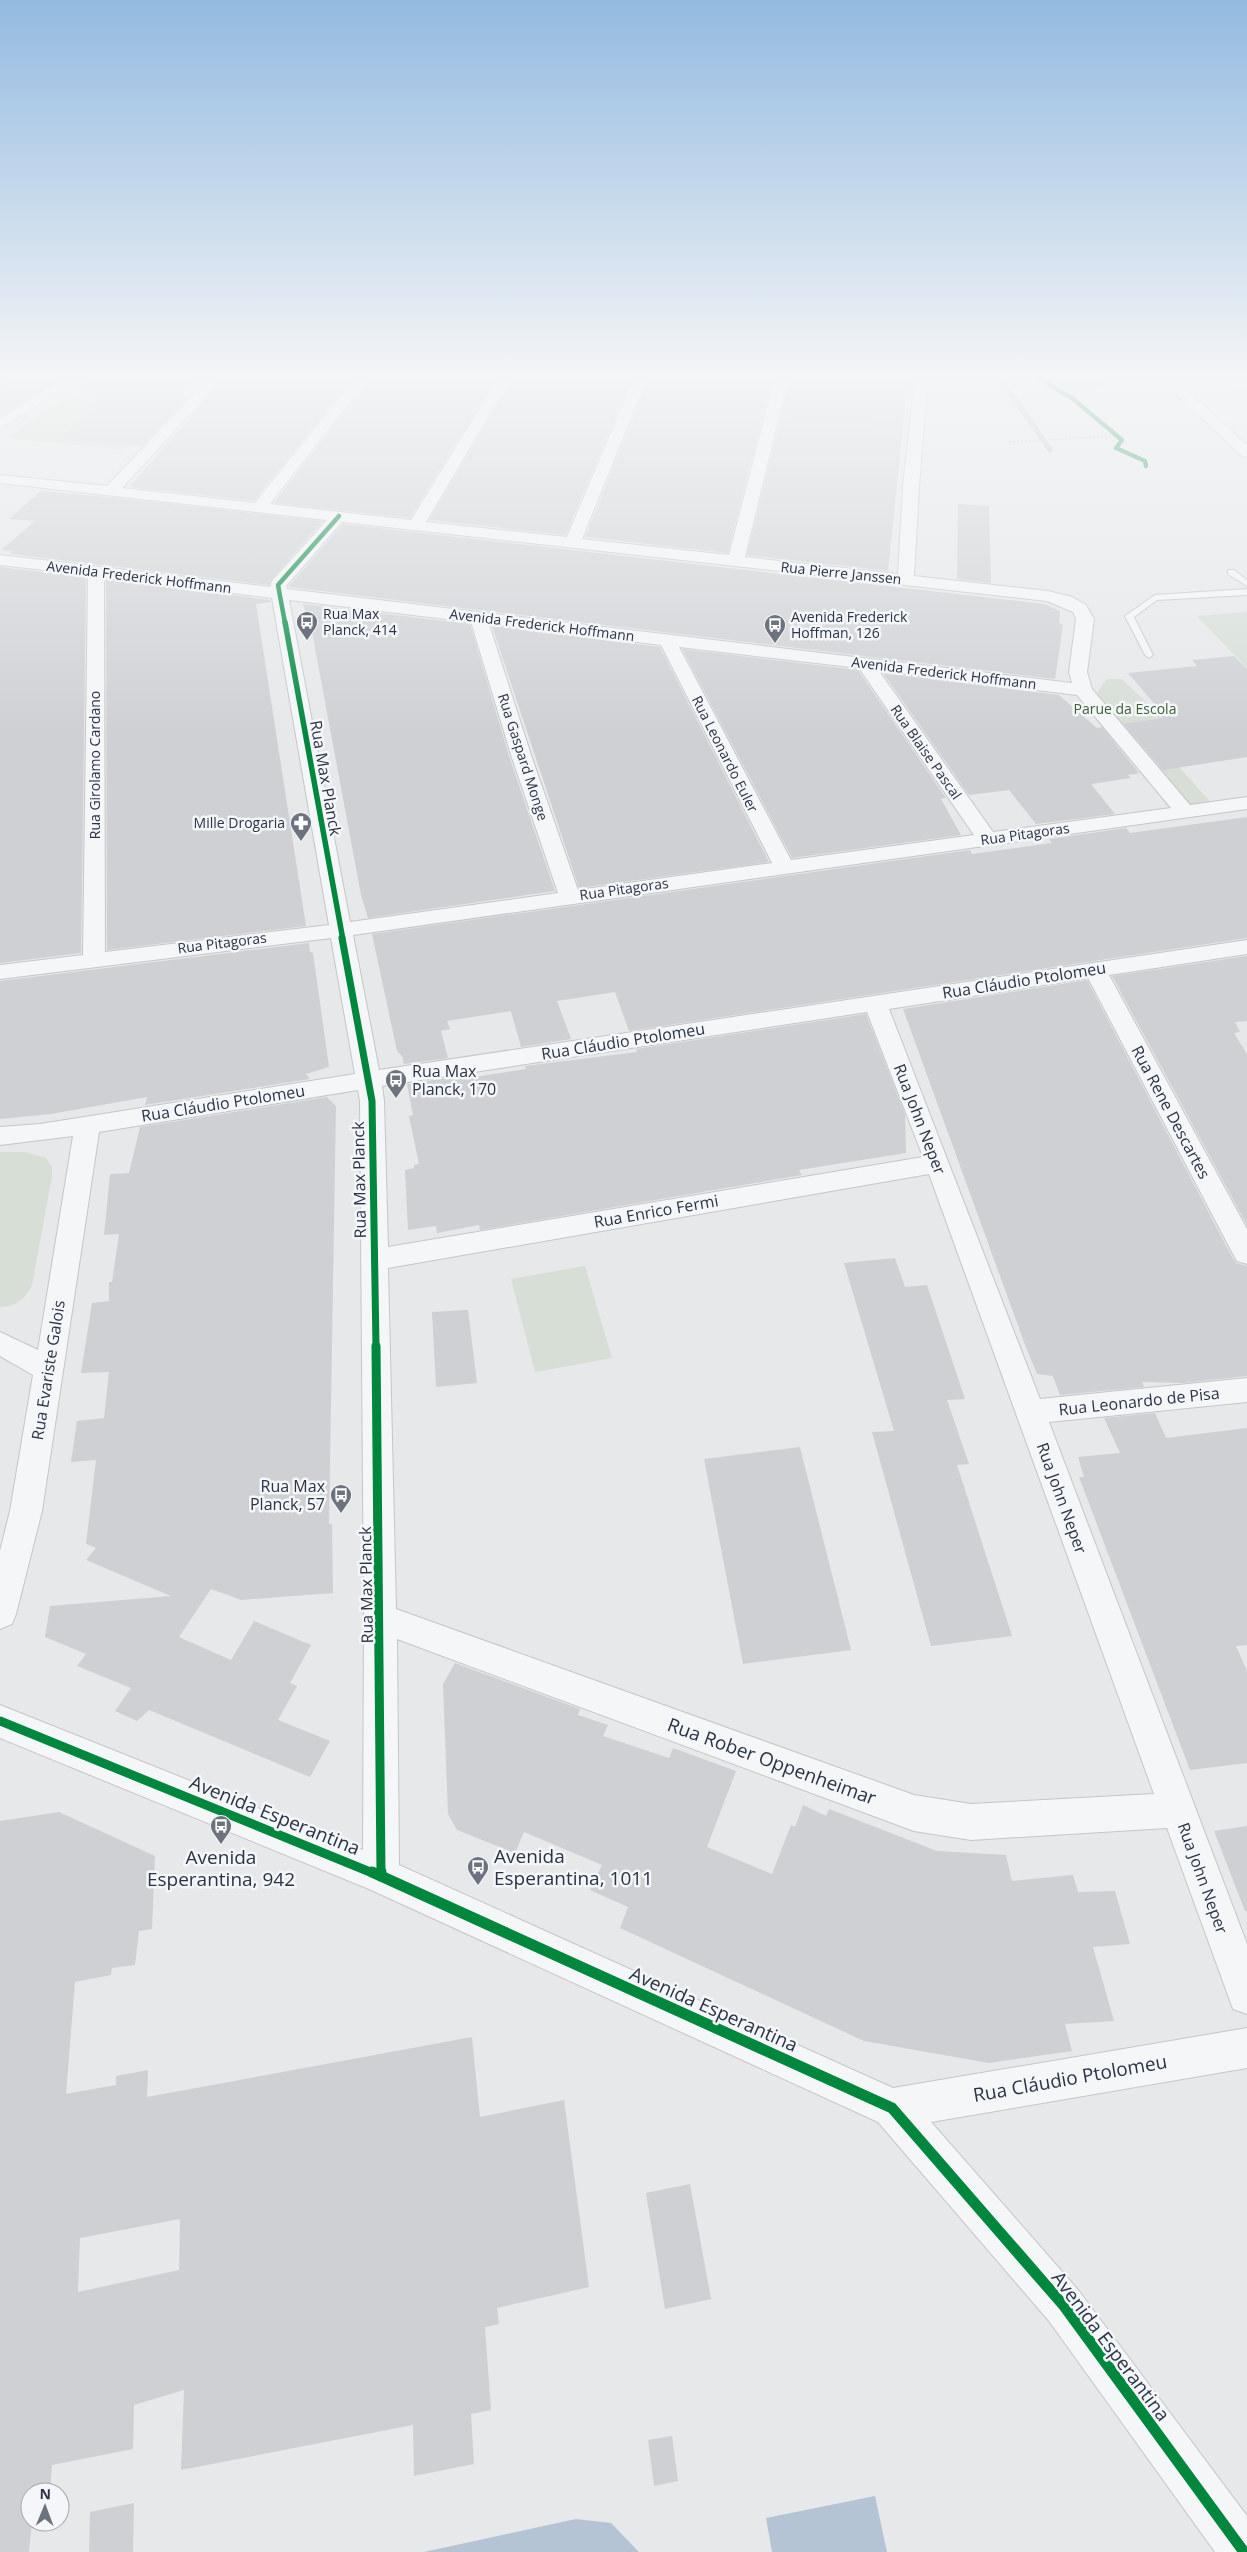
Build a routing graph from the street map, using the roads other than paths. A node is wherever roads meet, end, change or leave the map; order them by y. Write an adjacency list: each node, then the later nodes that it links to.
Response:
1 (168, 497): 7 (street, Rua Pierre Janssen)
2 (268, 497): 7 (street)
3 (433, 497): 9 (street)
4 (592, 497): 10 (street)
5 (752, 497): 12 (street)
6 (910, 497): 15 (street)
7 (260, 507): 8 (street, Rua Pierre Janssen)
8 (339, 516): 9 (street, Rua Pierre Janssen); 18 (street)
9 (416, 525): 10 (street, Rua Pierre Janssen)
10 (574, 542): 12 (street, Rua Pierre Janssen)
11 (0, 560): 13 (street, Avenida Frederick Hoffmann)
12 (736, 561): 15 (street, Rua Pierre Janssen)
13 (96, 572): 18 (street, Avenida Frederick Hoffmann); 31 (street, Rua Girolamo Cardano)
14 (1231, 572): 16 (lane)
15 (906, 580): 23 (street, Rua Pierre Janssen)
16 (1247, 584)
17 (1247, 592): 21 (lane)
18 (280, 594): 19 (street, Avenida Frederick Hoffmann); 29 (street, Rua Max Planck)
19 (478, 617): 20 (street, Avenida Frederick Hoffmann); 28 (street, Rua Gaspard Monge)
20 (667, 640): 22 (street, Avenida Frederick Hoffmann); 27 (street, Rua Leonardo Euler)
21 (1148, 655)
22 (865, 664): 23 (street, Avenida Frederick Hoffmann); 26 (street, Rua Blaise Pascal)
23 (1083, 690): 25 (street)
24 (1247, 803): 25 (street, Rua Pitagoras)
25 (1185, 812): 26 (street, Rua Pitagoras)
26 (986, 840): 27 (street, Rua Pitagoras)
27 (784, 867): 28 (street, Rua Pitagoras)
28 (570, 897): 29 (street, Rua Pitagoras)
29 (339, 930): 31 (street, Rua Pitagoras); 35 (street, Rua Max Planck)
30 (1247, 947): 32 (street, Rua Cláudio Ptolomeu)
31 (94, 959): 33 (street, Rua Pitagoras)
32 (1095, 969): 34 (street, Rua Cláudio Ptolomeu); 39 (street, Rua Rene Descartes)
33 (0, 972)
34 (874, 1002): 35 (street, Rua Cláudio Ptolomeu); 38 (street, Rua John Neper)
35 (368, 1080): 36 (street, Rua Cláudio Ptolomeu); 40 (street, Rua Max Planck)
36 (88, 1124): 37 (street, Rua Cláudio Ptolomeu); 42 (street, Rua Evariste Galois)
37 (0, 1136)
38 (938, 1163): 40 (street, Rua Enrico Fermi); 44 (street, Rua John Neper)
39 (1247, 1254)
40 (374, 1260): 46 (street, Rua Max Planck)
41 (0, 1343): 42 (street)
42 (48, 1369): 45 (street, Rua Evariste Galois)
43 (1247, 1390): 44 (street, Rua Leonardo de Pisa)
44 (1030, 1412): 48 (street, Rua John Neper)
45 (0, 1614)
46 (380, 1618): 48 (street, Rua Rober Oppenheimar); 49 (street, Rua Max Planck)
47 (0, 1721): 49 (street, Avenida Esperantina)
48 (1179, 1810): 50 (street, Rua John Neper)
49 (381, 1876): 52 (street, Avenida Esperantina)
50 (1247, 1995)
51 (1247, 2048): 52 (street, Rua Cláudio Ptolomeu)
52 (892, 2108): 53 (street, Avenida Esperantina)
53 (1244, 2552)

